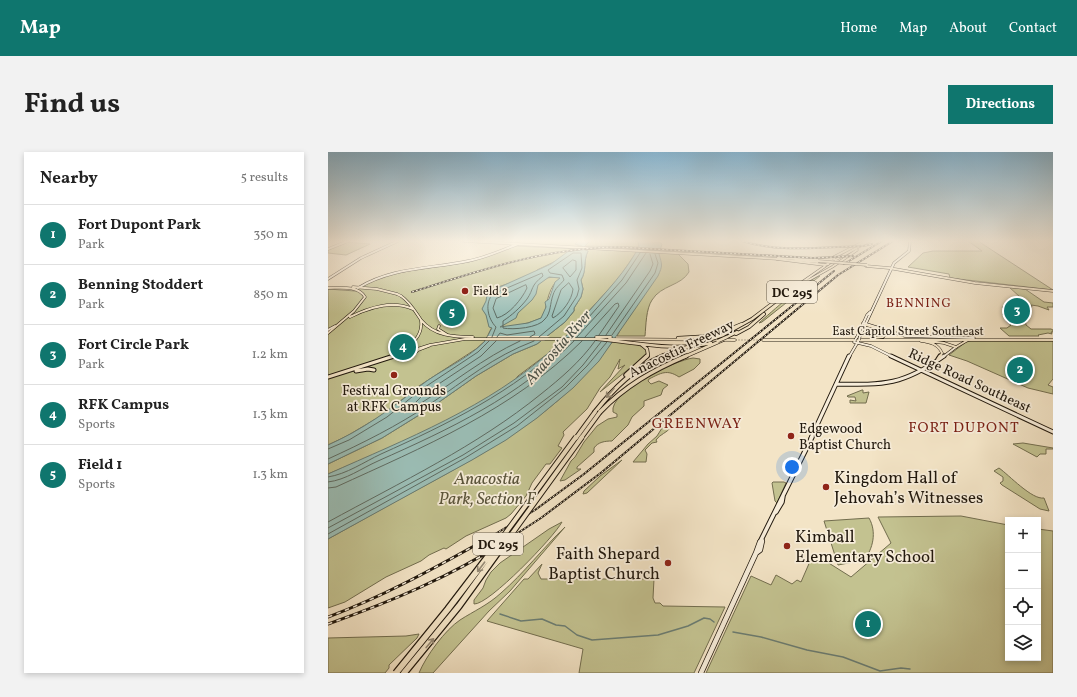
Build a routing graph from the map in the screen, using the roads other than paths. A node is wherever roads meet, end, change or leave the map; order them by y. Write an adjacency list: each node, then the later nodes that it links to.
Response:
1 (350, 265): 11 (main road)
2 (438, 265): 14 (main road)
3 (817, 265): 12 (highway)
4 (827, 265): 12 (highway, DC 295)
5 (829, 265): 10 (highway)
6 (835, 265): 10 (highway, DC 295)
7 (870, 265): 9 (main road, bridge)
8 (894, 265): 9 (main road)
9 (892, 268): 16 (main road); 25 (main road)
10 (820, 274): 21 (highway, DC 295)
11 (328, 279)
12 (805, 280): 15 (highway, DC 295)
13 (328, 288): 14 (main road)
14 (358, 288): 19 (main road, bridge); 22 (main road)
15 (793, 288): 17 (highway); 18 (highway, DC 295)
16 (1053, 292)
17 (770, 294)
18 (770, 306): 31 (highway); 50 (highway, Anacostia Freeway / DC 295, bridge)
19 (414, 309): 20 (main road); 24 (main road)
20 (359, 312): 22 (main road); 23 (main road)
21 (765, 313): 40 (highway, bridge); 52 (highway, Anacostia Freeway / DC 295, bridge)
22 (350, 314): 23 (main road)
23 (345, 319): 27 (main road)
24 (421, 319): 28 (main road); 43 (main road)
25 (865, 324): 32 (main road); 34 (main road); 38 (main road, bridge)
26 (439, 326): 28 (main road)
27 (328, 331)
28 (453, 336): 29 (main road)
29 (474, 338): 30 (main road); 33 (main road); 36 (main road)
30 (660, 338): 31 (main road); 31 (main road); 33 (main road)
31 (678, 338)
32 (864, 338): 34 (main road); 37 (main road, East Capitol Street Southeast)
33 (597, 339): 40 (highway)
34 (975, 339): 35 (main road, East Capitol Street Southeast); 37 (main road, East Capitol Street Southeast); 41 (main road)
35 (1053, 339)
36 (458, 340): 42 (main road); 43 (main road)
37 (891, 340): 39 (main road)
38 (856, 341): 45 (main road); 47 (main road, Ridge Road Southeast)
39 (919, 341): 41 (main road); 44 (main road)
40 (636, 343): 50 (highway)
41 (956, 347): 44 (main road)
42 (415, 353)
43 (385, 358): 48 (main road)
44 (938, 359): 47 (main road)
45 (847, 361): 51 (main road); 54 (main road)
46 (374, 370): 48 (main road)
47 (922, 370): 51 (main road); 53 (main road, Ridge Road Southeast)
48 (342, 374): 49 (main road)
49 (328, 377)
50 (618, 384): 52 (highway, Anacostia Freeway / DC 295, one-way to 52)
51 (836, 384): 54 (main road)
52 (598, 412): 55 (highway, Anacostia Freeway / DC 295, one-way to 55, bridge); 56 (highway, Anacostia Freeway / DC 295, one-way to 52, bridge)
53 (1053, 432)
54 (792, 479): 57 (main road)
55 (396, 673)
56 (404, 673)
57 (701, 673)

